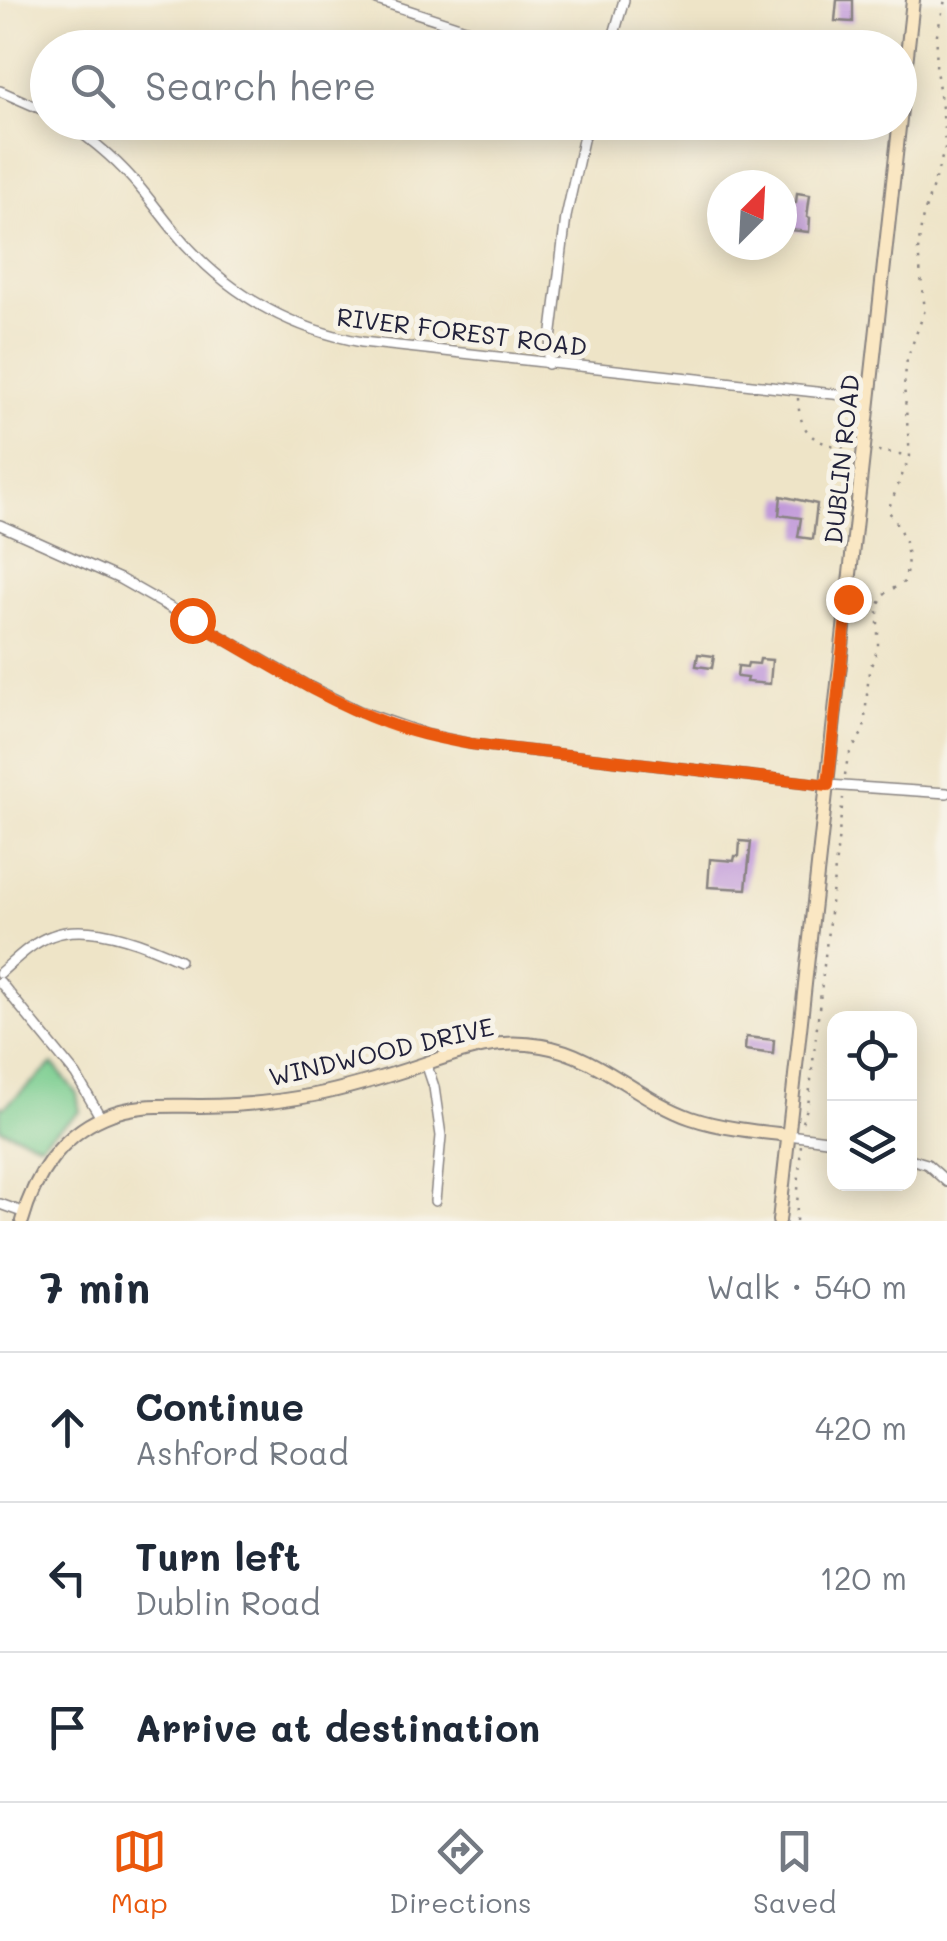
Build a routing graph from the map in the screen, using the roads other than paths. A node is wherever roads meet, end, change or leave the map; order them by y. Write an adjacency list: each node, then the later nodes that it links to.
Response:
1 (377, 0): 4 (street)
2 (624, 0): 5 (street)
3 (913, 0): 6 (main road, DUBLIN ROAD)
4 (468, 30)
5 (615, 30)
6 (910, 30)
7 (0, 91): 8 (street)
8 (30, 104)
9 (91, 140): 12 (street, RIVER FOREST ROAD)
10 (584, 140): 12 (street)
11 (898, 140): 13 (main road, DUBLIN ROAD)
12 (548, 364): 13 (street, RIVER FOREST ROAD)
13 (870, 398): 15 (main road, DUBLIN ROAD)
14 (0, 525): 15 (street)
15 (828, 785): 16 (street); 22 (main road, DUBLIN ROAD)
16 (947, 793)
17 (180, 960): 18 (street)
18 (0, 974)
19 (0, 982): 21 (street)
20 (426, 1063): 21 (main road, WINDWOOD DRIVE); 22 (main road, WINDWOOD DRIVE); 26 (street)
21 (101, 1118): 28 (main road, WINDWOOD DRIVE)
22 (795, 1136): 23 (street); 29 (main road, DUBLIN ROAD)
23 (827, 1140)
24 (917, 1160): 25 (street)
25 (947, 1182)
26 (435, 1201)
27 (0, 1204): 28 (street)
28 (24, 1217)
29 (779, 1221)

